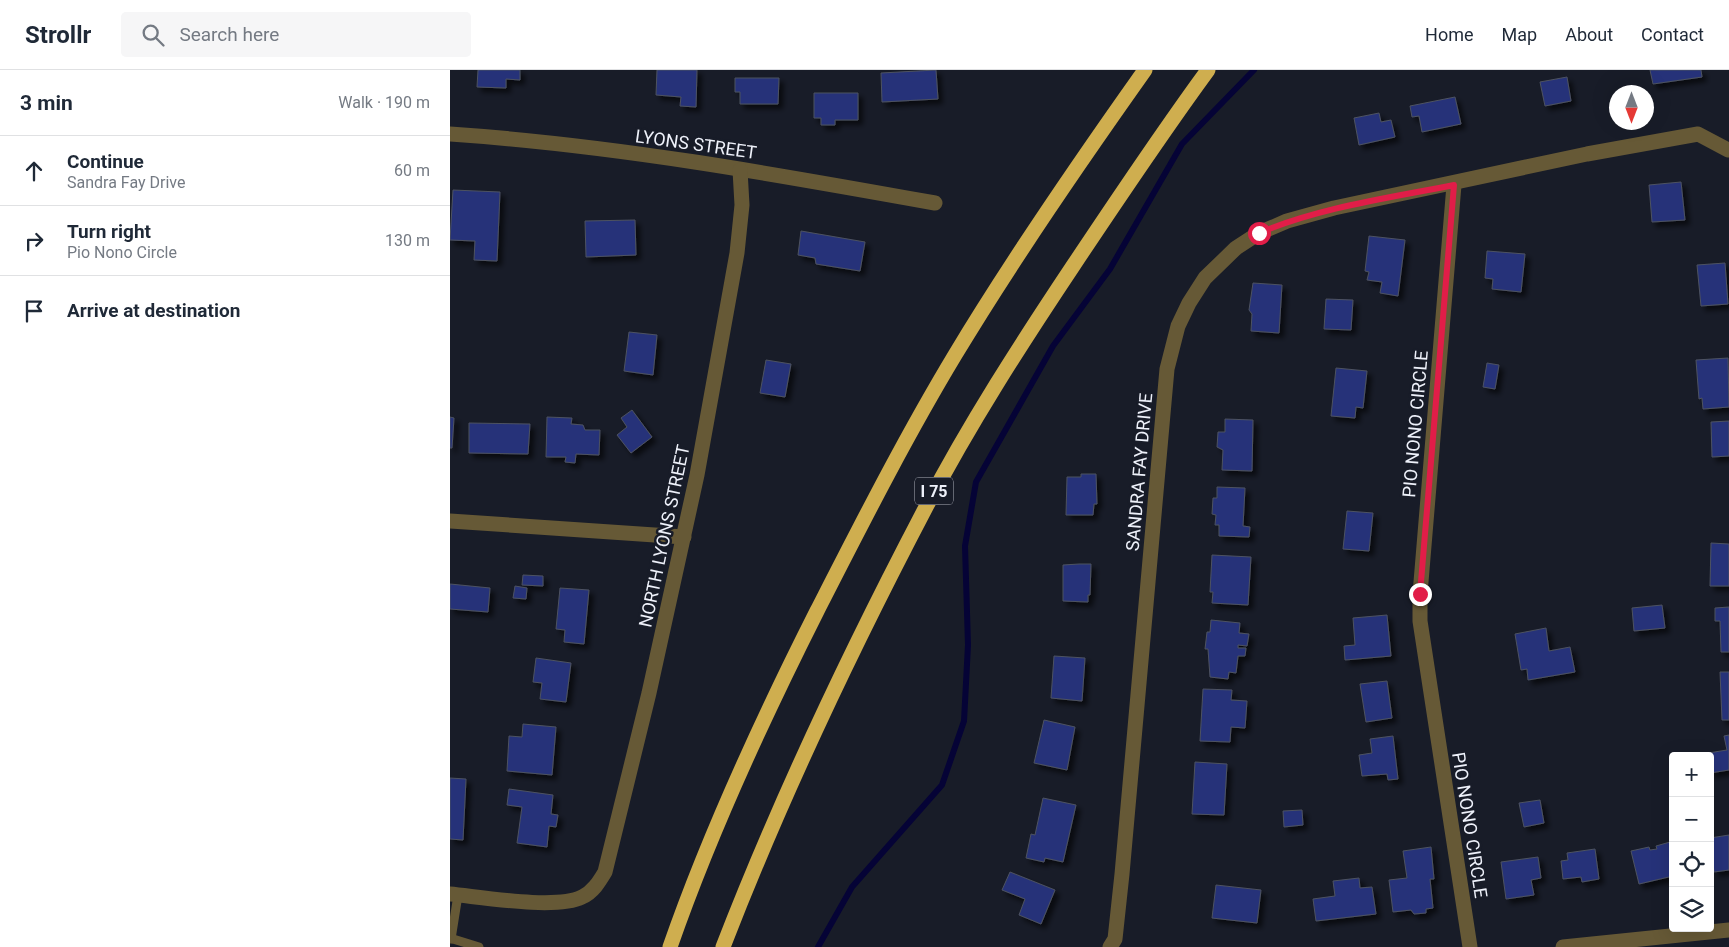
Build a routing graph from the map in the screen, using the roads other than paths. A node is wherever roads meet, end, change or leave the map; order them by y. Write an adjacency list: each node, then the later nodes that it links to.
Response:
1 (1144, 70): 14 (highway, I 75)
2 (1208, 70): 15 (highway, I 75)
3 (450, 134): 5 (street, LYONS STREET)
4 (1729, 152): 6 (street)
5 (740, 170): 7 (street, LYONS STREET); 9 (street, NORTH LYONS STREET)
6 (1454, 185): 16 (street, SANDRA FAY DRIVE); 17 (street, PIO NONO CIRCLE)
7 (935, 202)
8 (450, 521): 9 (street)
9 (684, 537): 10 (street, NORTH LYONS STREET)
10 (454, 895): 12 (lane)
11 (1729, 930): 18 (street)
12 (450, 938): 13 (lane)
13 (479, 947)
14 (670, 947)
15 (723, 947)
16 (1110, 947)
17 (1470, 947)
18 (1563, 947)

